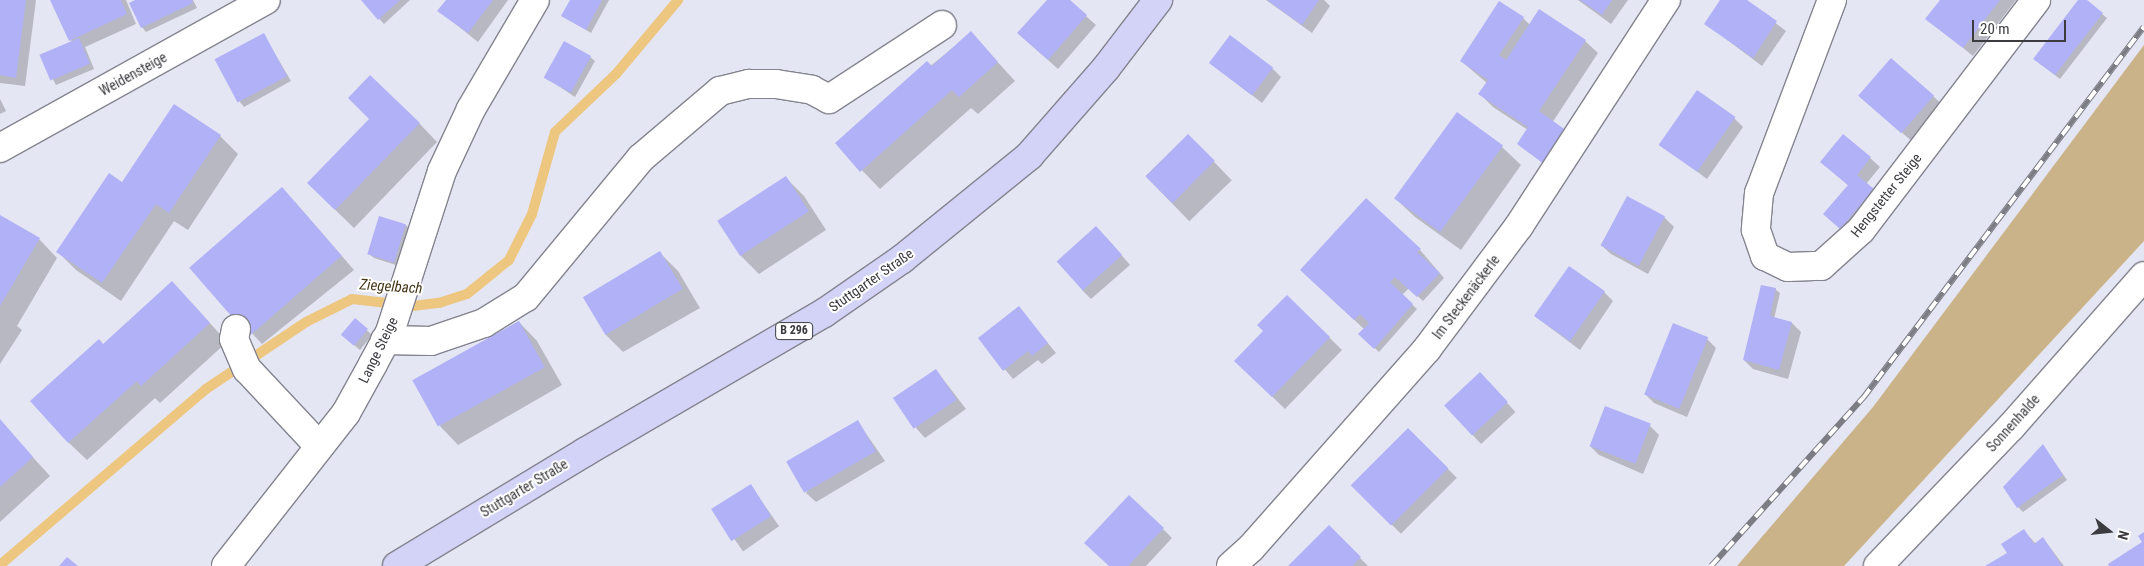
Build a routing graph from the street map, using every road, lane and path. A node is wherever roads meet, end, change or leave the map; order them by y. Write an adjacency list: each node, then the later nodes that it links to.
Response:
1 (266, 0): 8 (street, Weidensteige)
2 (535, 0): 11 (street, Lange Steige)
3 (1158, 0): 14 (main road, Stuttgarter Straße / B 296)
4 (1666, 0): 15 (street, Im Steckenäckerle)
5 (1832, 0): 6 (street, Hengstetter Steige)
6 (2036, 0)
7 (942, 25): 11 (street)
8 (0, 148)
9 (2144, 276): 16 (street, Sonnenhalde)
10 (236, 329): 12 (street)
11 (388, 336): 12 (street, Lange Steige)
12 (319, 446): 13 (street, Lange Steige)
13 (226, 566)
14 (397, 566)
15 (1231, 566)
16 (1878, 566)

